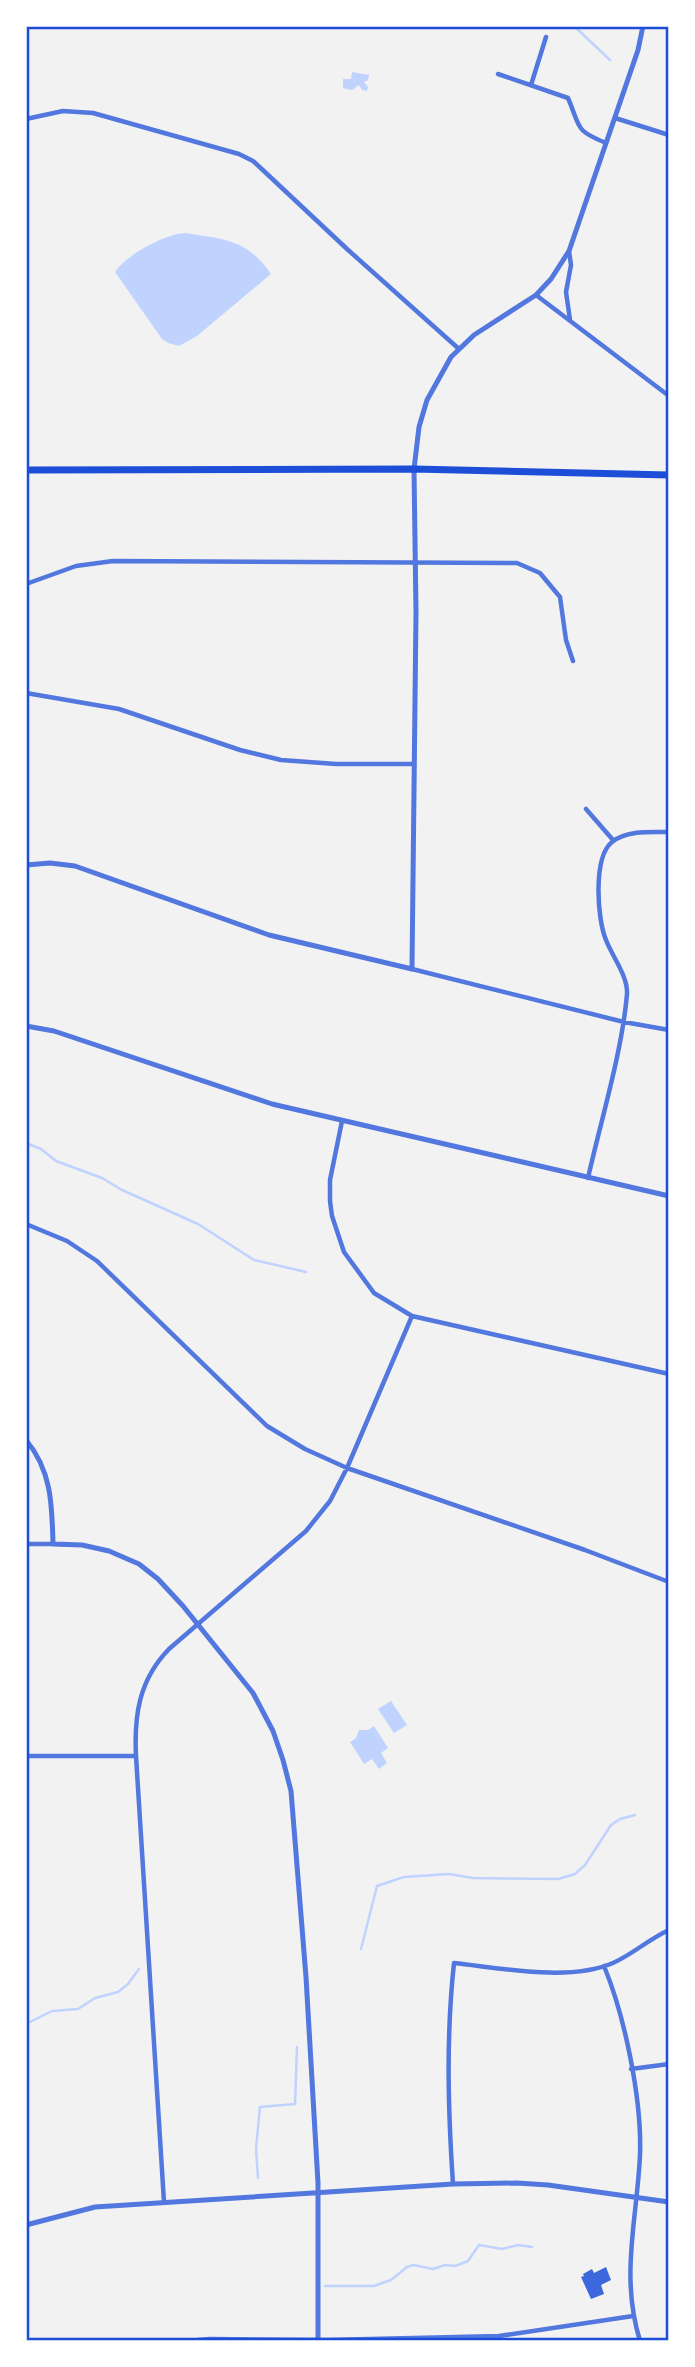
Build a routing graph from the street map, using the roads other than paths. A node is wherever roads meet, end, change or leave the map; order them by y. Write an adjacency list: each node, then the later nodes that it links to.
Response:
1 (643, 26): 5 (street)
2 (546, 37): 4 (street)
3 (498, 74): 4 (street)
4 (531, 85): 8 (street)
5 (615, 118): 7 (street); 8 (street)
6 (26, 119): 12 (street)
7 (669, 135)
8 (606, 143): 9 (street)
9 (569, 251): 10 (street); 11 (street)
10 (536, 295): 11 (street); 12 (street)
11 (570, 321): 13 (street)
12 (459, 349): 14 (street)
13 (669, 396)
14 (414, 468): 15 (main road); 16 (main road); 17 (street)
15 (26, 470)
16 (669, 475)
17 (415, 561): 18 (street); 19 (street); 21 (street)
18 (26, 584)
19 (573, 661)
20 (26, 693): 21 (street)
21 (414, 764): 26 (street)
22 (586, 809): 24 (street)
23 (669, 832): 24 (street)
24 (613, 840): 27 (street)
25 (26, 865): 26 (street)
26 (412, 969): 27 (street)
27 (624, 1022): 29 (street); 31 (street)
28 (26, 1026): 30 (street)
29 (669, 1030)
30 (342, 1121): 31 (street); 34 (street)
31 (588, 1178): 32 (street)
32 (669, 1196)
33 (26, 1224): 37 (street)
34 (412, 1316): 35 (street); 37 (street)
35 (669, 1374)
36 (26, 1440): 39 (street)
37 (347, 1468): 40 (street); 41 (street)
38 (26, 1544): 39 (street)
39 (52, 1544): 41 (street)
40 (669, 1582)
41 (197, 1624): 43 (street); 49 (street)
42 (26, 1756): 43 (street)
43 (136, 1756): 51 (street)
44 (669, 1930): 45 (street)
45 (604, 1966): 47 (street); 48 (street)
46 (669, 2064): 47 (street)
47 (631, 2069): 50 (street)
48 (453, 2183): 49 (street); 50 (street)
49 (318, 2193): 51 (street); 56 (street)
50 (635, 2197): 52 (street); 54 (street)
51 (164, 2202): 53 (street)
52 (669, 2202)
53 (26, 2225)
54 (633, 2316): 55 (street); 58 (street)
55 (465, 2339): 56 (street)
56 (318, 2340): 57 (street)
57 (187, 2341)
58 (640, 2341)

